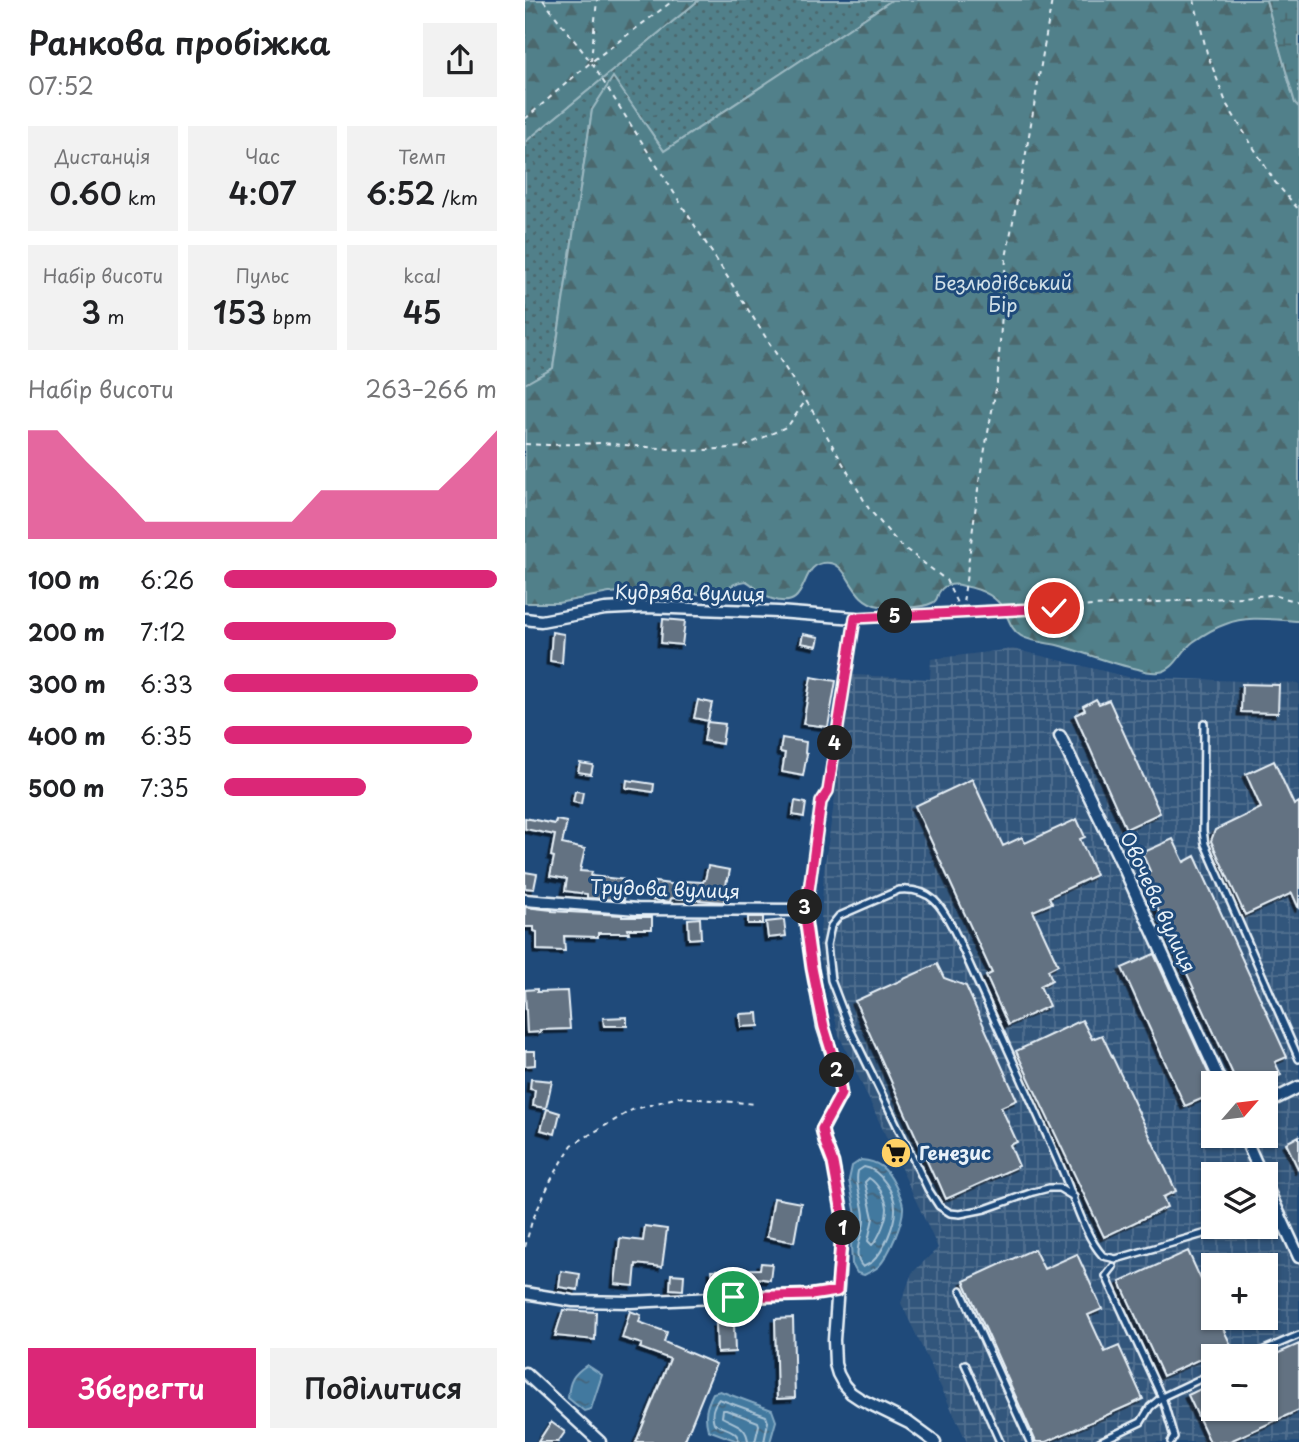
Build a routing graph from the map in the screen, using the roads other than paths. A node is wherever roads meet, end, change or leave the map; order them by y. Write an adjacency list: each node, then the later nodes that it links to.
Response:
1 (855, 618): 2 (street, Кудрява вулиця); 5 (lane)
2 (525, 619)
3 (1203, 723): 7 (lane)
4 (1060, 736): 8 (street, Овочева вулиця)
5 (828, 791)
6 (525, 900): 19 (street, Трудова вулиця)
7 (1299, 1059)
8 (1216, 1071)
9 (1299, 1087): 10 (street)
10 (1278, 1098)
11 (1074, 1197): 11 (lane); 15 (lane)
12 (1278, 1212): 14 (street)
13 (1278, 1227): 14 (lane)
14 (1285, 1228): 16 (street)
15 (1201, 1234)
16 (1298, 1254)
17 (1113, 1267): 26 (lane)
18 (961, 1290): 31 (lane)
19 (837, 1291): 20 (street); 29 (street)
20 (525, 1293)
21 (1299, 1335): 22 (lane)
22 (1278, 1344)
23 (965, 1364): 30 (lane)
24 (525, 1373): 28 (street)
25 (1201, 1379): 26 (lane)
26 (1162, 1397): 27 (lane); 32 (lane)
27 (1174, 1440)
28 (600, 1442)
29 (935, 1442)
30 (1000, 1442)
31 (1030, 1442)
32 (1100, 1442)

